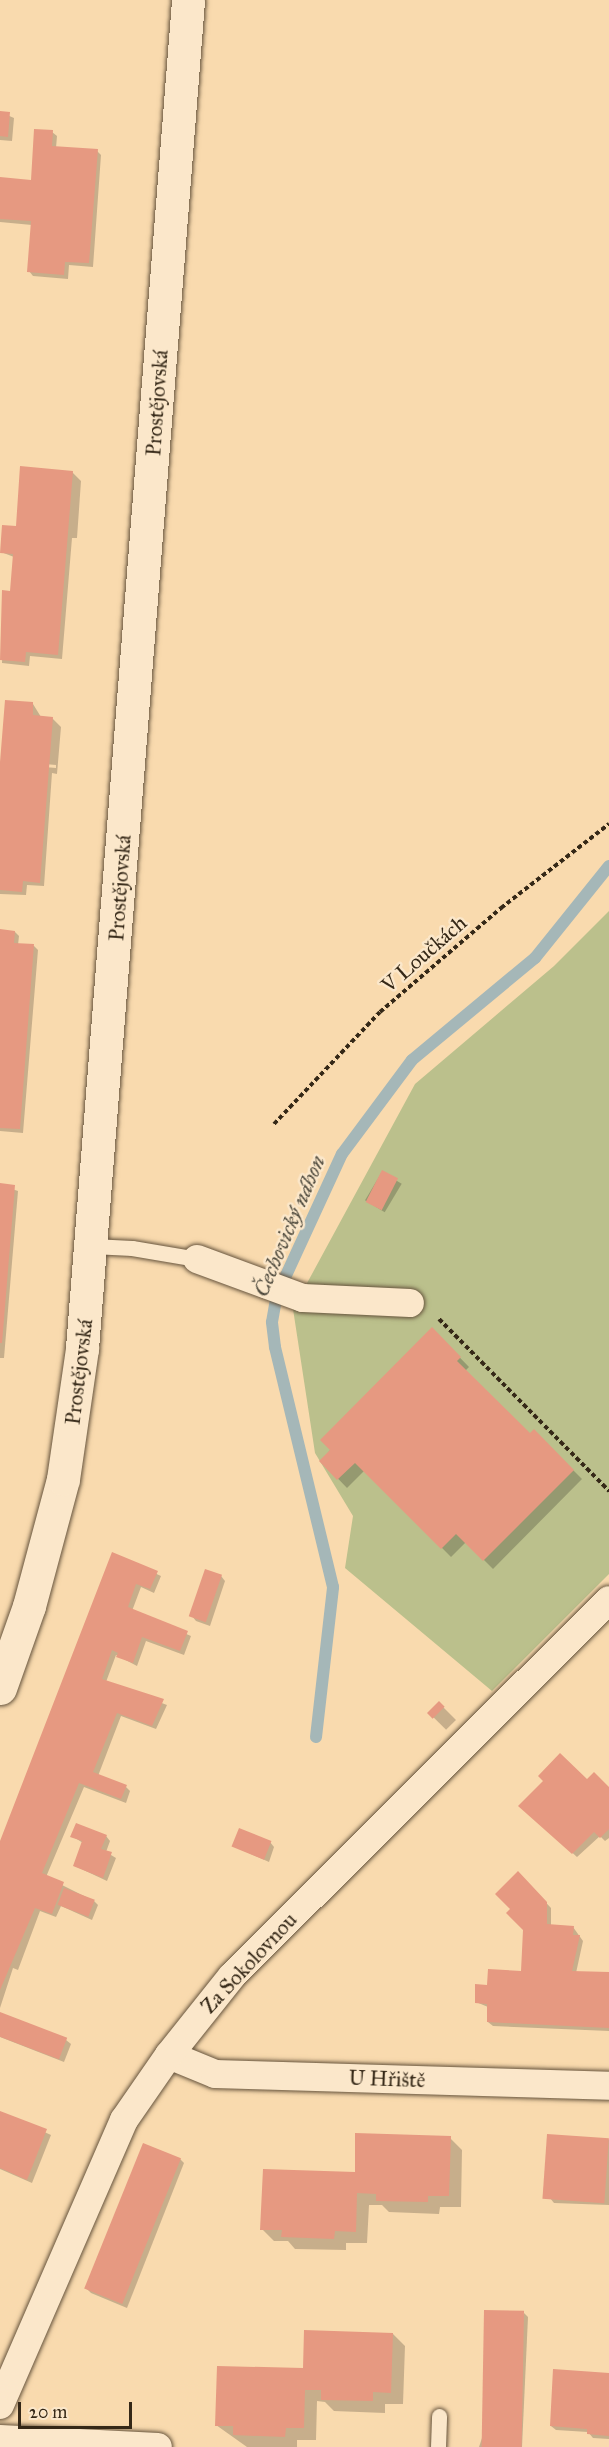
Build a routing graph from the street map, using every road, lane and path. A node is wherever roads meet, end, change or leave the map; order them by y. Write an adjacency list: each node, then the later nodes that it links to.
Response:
1 (188, 0): 4 (main road, Prostějovská)
2 (609, 824): 3 (path, V Loučkách)
3 (274, 1124)
4 (92, 1246): 5 (lane); 9 (main road, Prostějovská)
5 (197, 1259): 6 (street)
6 (410, 1303): 7 (path)
7 (609, 1491)
8 (609, 1600): 10 (street, Za Sokolovnou)
9 (0, 1688)
10 (170, 2055): 11 (street, U Hřiště); 12 (street, Za Sokolovnou)
11 (609, 2086)
12 (0, 2405)
13 (439, 2416): 16 (lane)
14 (0, 2439): 15 (street)
15 (158, 2447)
16 (438, 2447)

